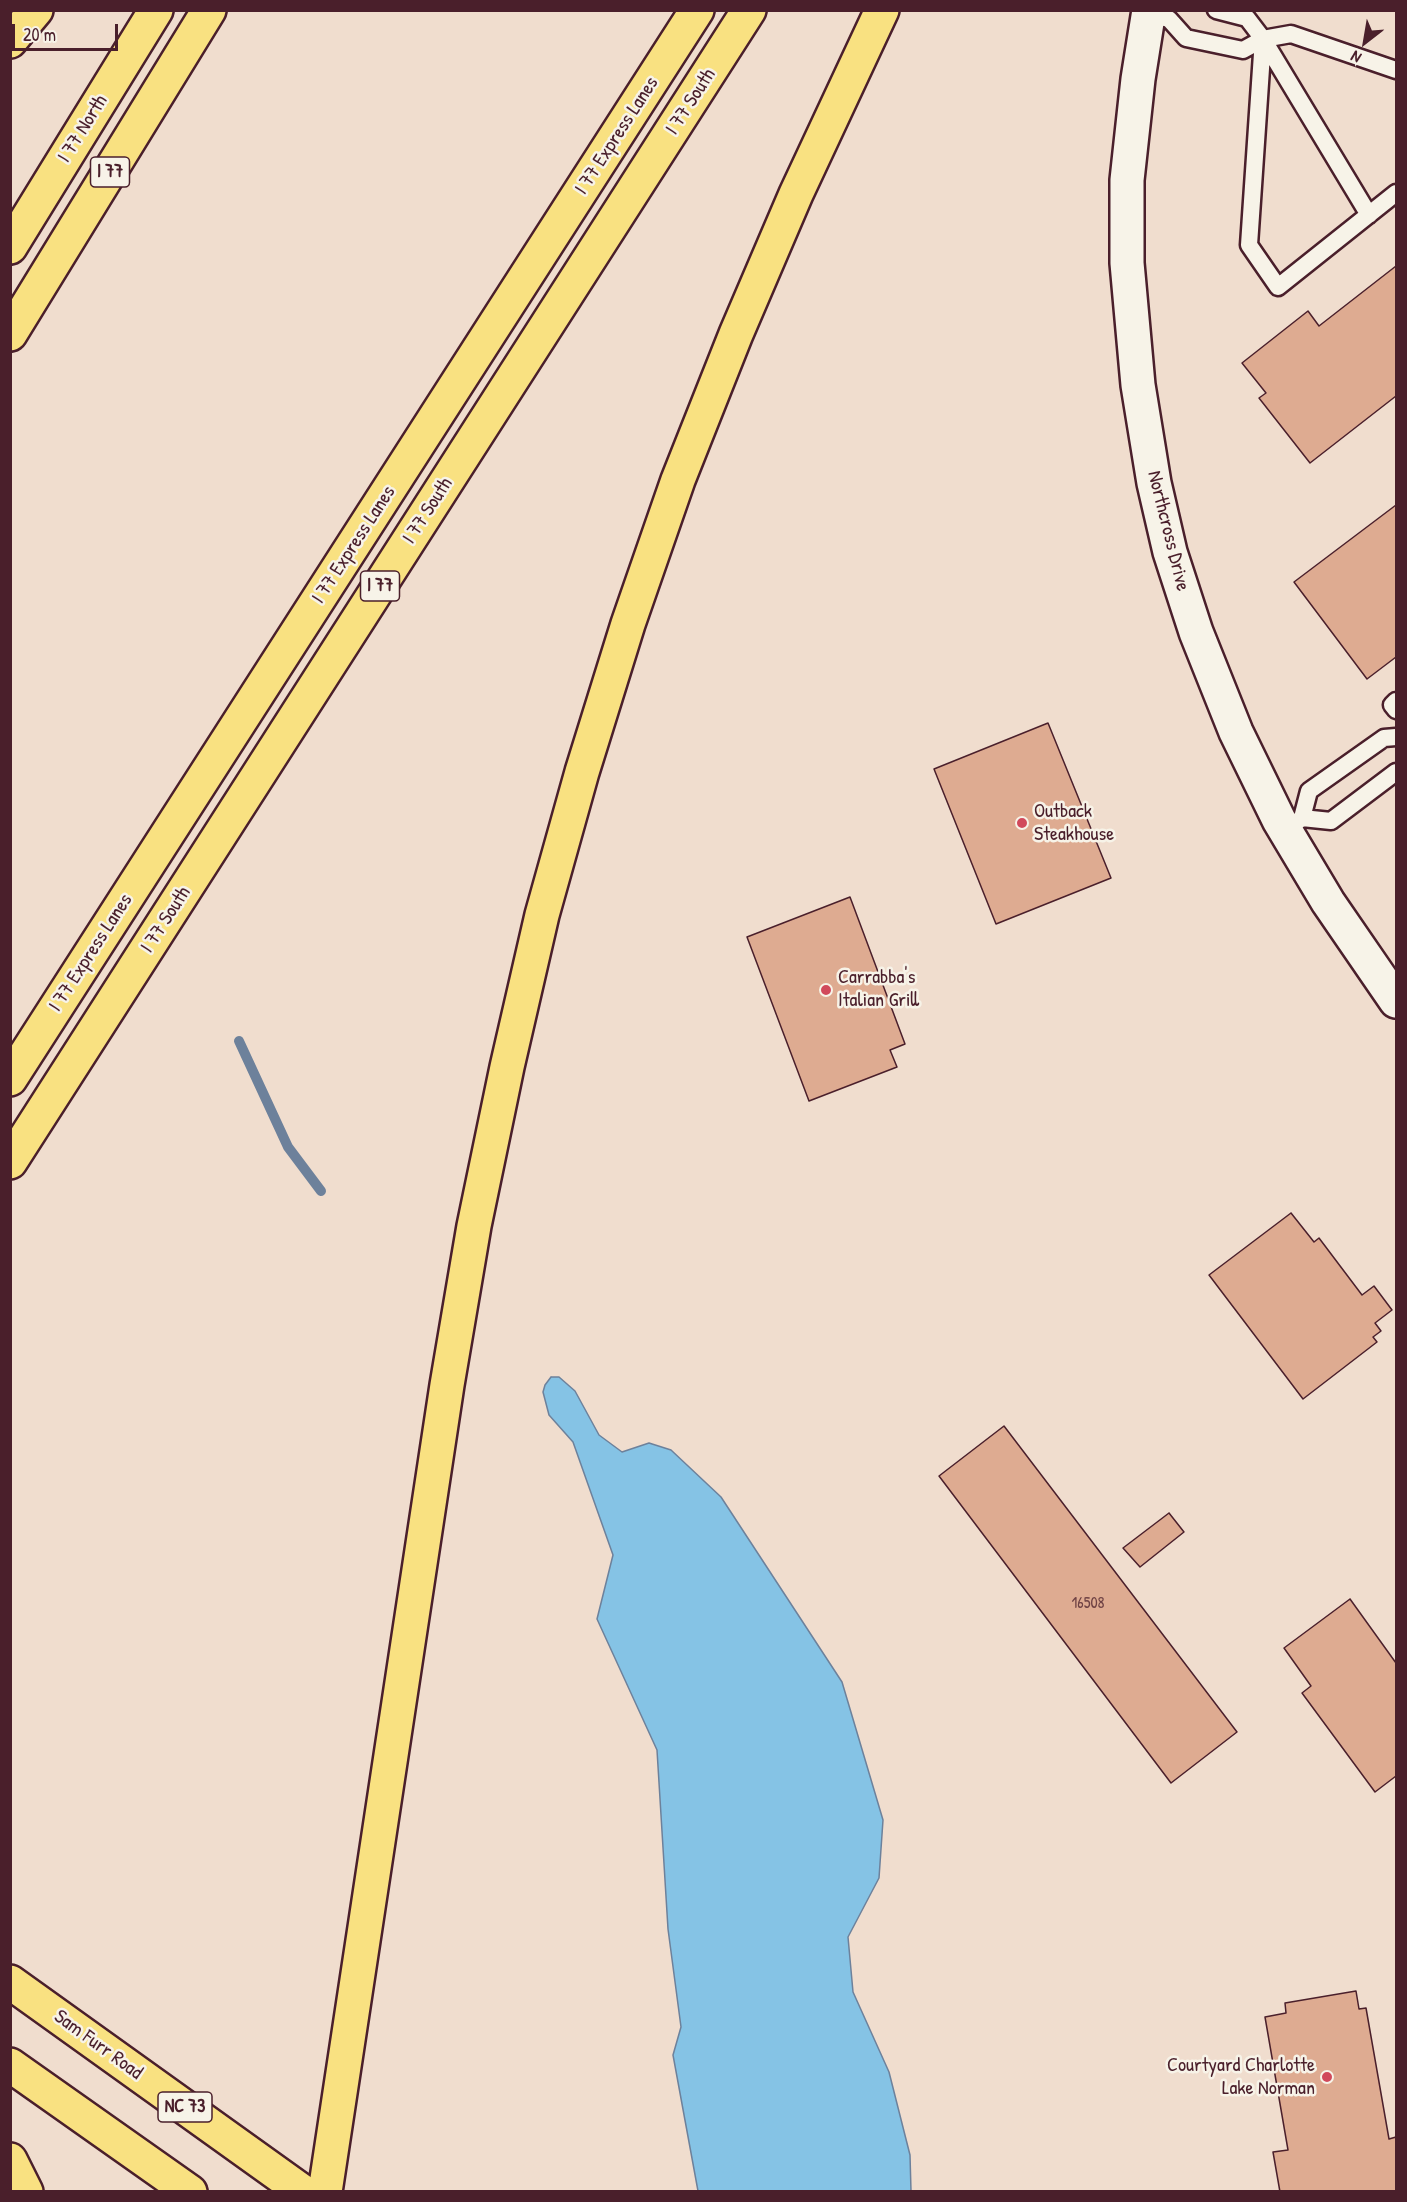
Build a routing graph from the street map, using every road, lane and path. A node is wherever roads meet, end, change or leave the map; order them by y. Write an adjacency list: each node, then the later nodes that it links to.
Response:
1 (36, 10): 10 (main road)
2 (156, 10): 14 (main road, I 77 North / I 77)
3 (209, 10): 15 (main road, I 77)
4 (697, 10): 22 (main road, I 77 Express Lanes / I 77)
5 (749, 10): 23 (main road, I 77 South / I 77)
6 (882, 10): 30 (main road)
7 (1216, 10): 9 (lane)
8 (1161, 13): 9 (lane); 20 (street, Northcross Drive)
9 (1263, 39): 11 (lane); 13 (lane); 13 (lane)
10 (10, 41)
11 (1396, 70)
12 (1396, 193): 13 (lane)
13 (1369, 215)
14 (10, 247)
15 (10, 334)
16 (1396, 701): 17 (lane)
17 (1396, 710)
18 (1396, 737): 20 (lane)
19 (1396, 772): 20 (lane)
20 (1294, 824): 21 (street, Northcross Drive)
21 (1396, 1001)
22 (10, 1079)
23 (10, 1162)
24 (10, 1982): 29 (main road, Sam Furr Road / NC 73)
25 (10, 2066): 28 (main road)
26 (10, 2160): 27 (main road)
27 (26, 2192)
28 (190, 2192)
29 (303, 2192)
30 (325, 2192)

